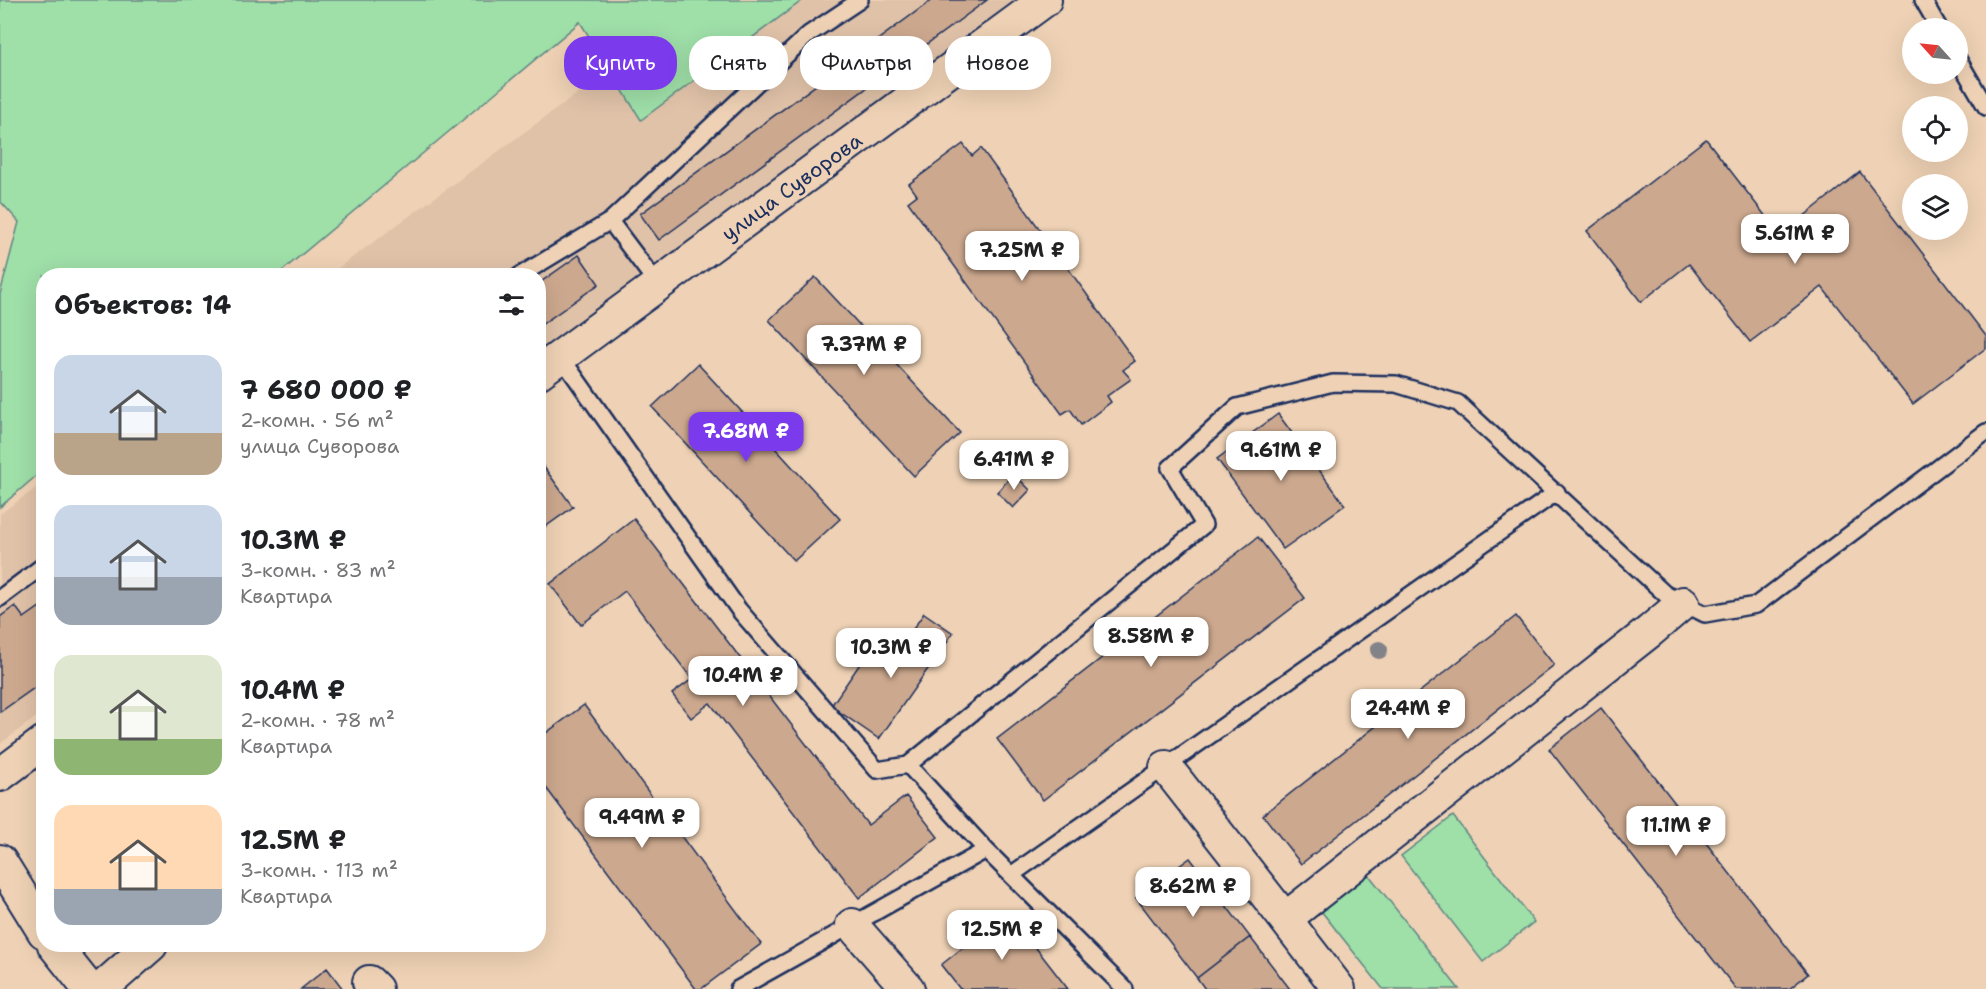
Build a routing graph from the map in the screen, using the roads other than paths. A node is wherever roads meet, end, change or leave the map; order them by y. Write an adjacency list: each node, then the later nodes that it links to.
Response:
1 (860, 0): 7 (lane)
2 (1045, 0): 9 (street, улица Суворова)
3 (1923, 0): 4 (lane)
4 (1933, 18)
5 (1968, 76): 6 (lane)
6 (1986, 107)
7 (610, 221): 8 (lane); 9 (lane)
8 (532, 268)
9 (658, 285): 10 (street, улица Суворова)
10 (550, 365): 17 (lane)
11 (1986, 432): 15 (lane)
12 (1557, 492): 15 (lane); 17 (lane); 18 (lane)
13 (36, 571): 14 (lane)
14 (0, 598)
15 (1683, 603): 24 (street)
16 (36, 748): 19 (street)
17 (908, 765): 20 (lane)
18 (1166, 767): 22 (lane); 24 (street)
19 (0, 775)
20 (986, 850): 22 (lane); 25 (lane)
21 (0, 861): 23 (street)
22 (1011, 875): 32 (lane)
23 (36, 919)
24 (1285, 919): 33 (street)
25 (852, 925): 30 (lane); 31 (street)
26 (60, 952): 28 (street)
27 (143, 952): 29 (street)
28 (89, 989)
29 (101, 989)
30 (738, 989)
31 (908, 989)
32 (1125, 989)
33 (1339, 989)

